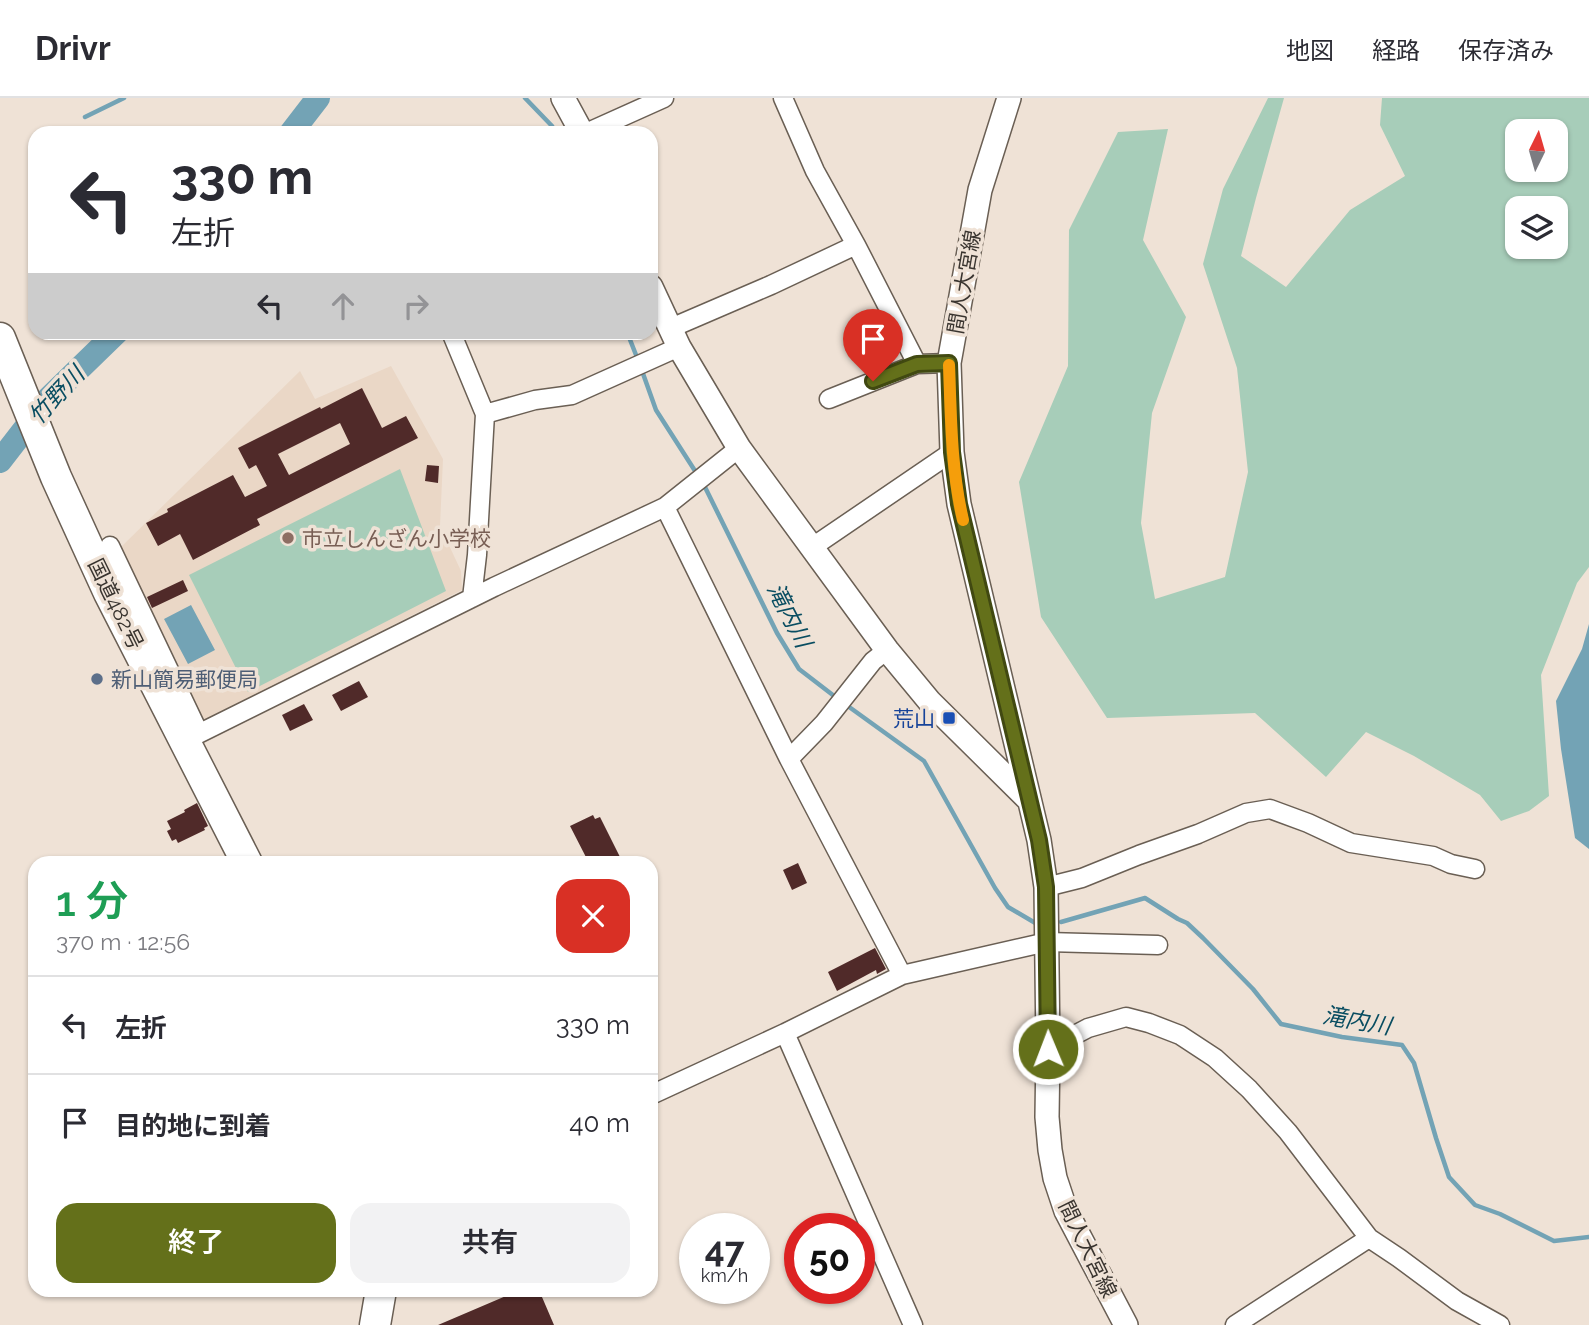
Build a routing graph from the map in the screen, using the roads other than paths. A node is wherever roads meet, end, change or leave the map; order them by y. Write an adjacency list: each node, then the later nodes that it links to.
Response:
1 (564, 98): 5 (main road)
2 (664, 98): 6 (street)
3 (783, 98): 7 (street)
4 (1009, 98): 12 (main road, 間人大宮線)
5 (580, 126)
6 (600, 126)
7 (856, 245): 10 (street); 13 (street)
8 (658, 302): 10 (main road)
9 (0, 338): 23 (highway, 国道482号)
10 (675, 338): 15 (street); 16 (main road)
11 (454, 340): 15 (street)
12 (949, 363): 13 (street); 17 (main road, 間人大宮線)
13 (917, 364): 14 (street)
14 (829, 399)
15 (485, 414): 21 (street)
16 (739, 449): 18 (street); 20 (main road)
17 (952, 452): 20 (street); 25 (main road, 間人大宮線)
18 (665, 507): 21 (street); 24 (street)
19 (110, 546): 23 (street)
20 (811, 548): 22 (main road)
21 (472, 598): 23 (street)
22 (887, 650): 24 (street); 25 (main road)
23 (192, 737): 26 (highway, 国道482号)
24 (789, 759): 31 (street)
25 (1029, 800): 28 (main road, 間人大宮線)
26 (244, 856)
27 (1475, 869): 28 (street)
28 (1046, 887): 29 (main road, 間人大宮線)
29 (1047, 942): 30 (street); 31 (street); 33 (main road, 間人大宮線)
30 (1158, 945)
31 (902, 975): 32 (street)
32 (785, 1033): 34 (street); 38 (street)
33 (1048, 1049): 35 (street); 39 (main road, 間人大宮線)
34 (658, 1092)
35 (1369, 1238): 40 (street); 41 (street)
36 (380, 1297): 37 (highway)
37 (375, 1325)
38 (913, 1325)
39 (1126, 1325)
40 (1235, 1325)
41 (1500, 1325)

